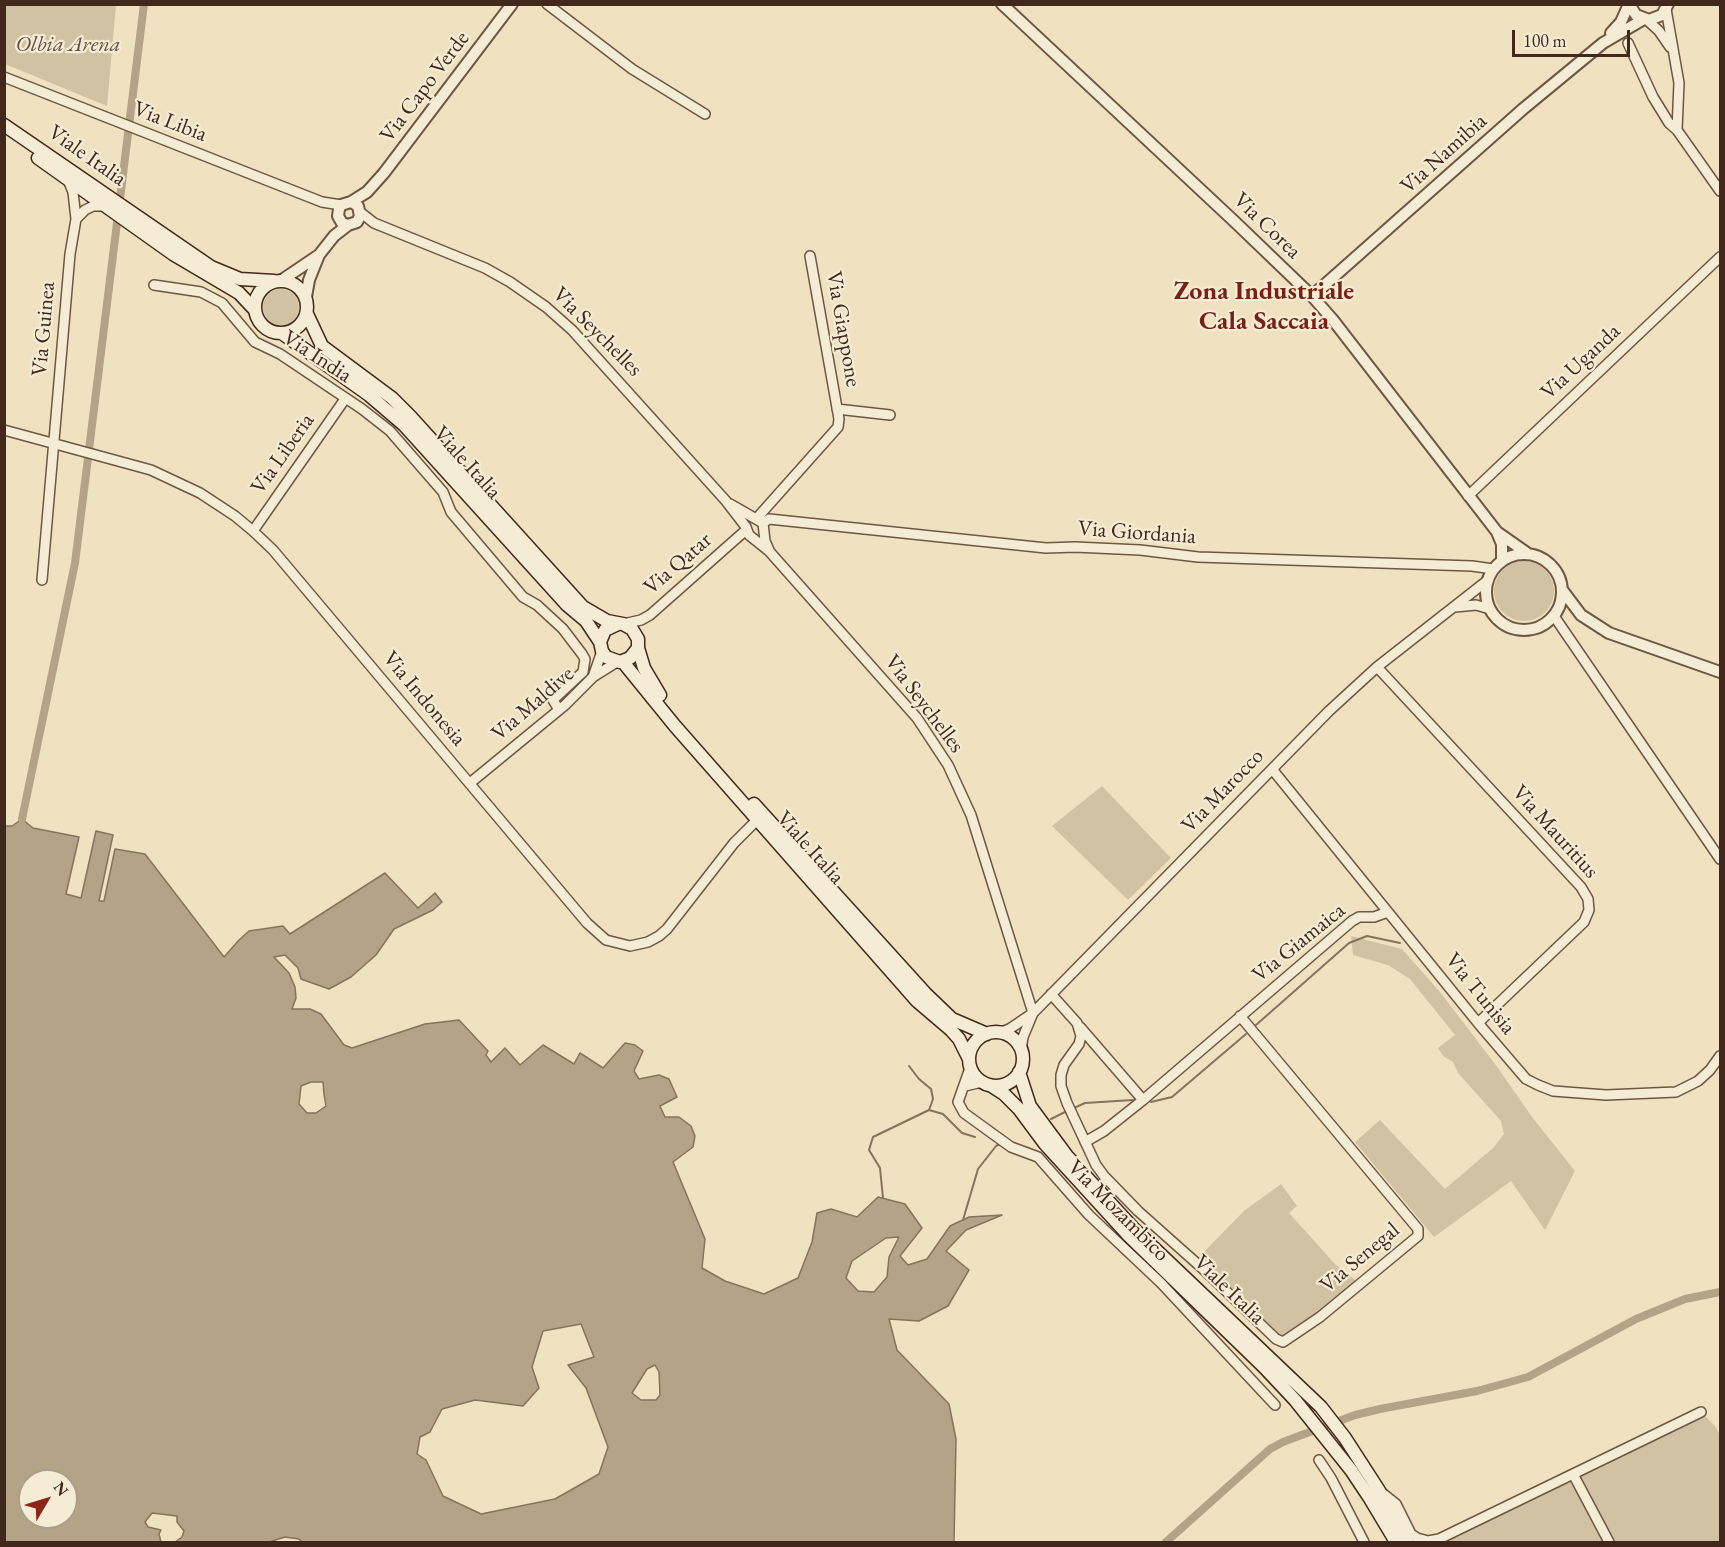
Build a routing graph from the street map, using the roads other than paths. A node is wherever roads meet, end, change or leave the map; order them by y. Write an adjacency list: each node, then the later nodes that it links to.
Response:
1 (512, 4): 20 (street, Via Capo Verde)
2 (547, 4): 13 (street)
3 (1002, 4): 28 (street, Via Corea)
4 (1629, 4): 6 (street); 7 (street, Via Namibia)
5 (1667, 7): 6 (street, Via Namibia); 9 (street)
6 (1645, 19): 7 (street, Via Namibia); 9 (street)
7 (1603, 43): 28 (street, Via Namibia)
8 (1628, 43): 11 (street)
9 (1675, 57): 12 (street)
10 (4, 77): 20 (street, Via Libia)
11 (1653, 97): 12 (street); 15 (street)
12 (1677, 106): 15 (street)
13 (705, 114)
14 (4, 124): 19 (main road, Viale Italia)
15 (1677, 130): 18 (street)
16 (4, 134): 17 (main road, Viale Italia)
17 (67, 178): 19 (main road, Viale Italia); 22 (street, Via Guinea)
18 (1720, 191)
19 (108, 204): 21 (main road, Viale Italia); 22 (street)
20 (349, 214): 23 (street); 39 (street, Via Seychelles)
21 (131, 218): 26 (main road, Viale Italia); 30 (main road, Viale Italia)
22 (76, 219): 37 (street, Via Guinea)
23 (319, 255): 26 (street); 29 (street)
24 (810, 256): 34 (street, Via Giappone)
25 (1720, 257): 38 (street, Via Uganda)
26 (278, 281): 29 (main road); 30 (main road)
27 (154, 285): 33 (street, Via India)
28 (1312, 296): 38 (street, Via Corea)
29 (306, 297): 31 (main road)
30 (255, 310): 32 (main road)
31 (307, 314): 32 (main road); 57 (main road, Viale Italia)
32 (283, 334): 59 (main road, Viale Italia)
33 (345, 399): 43 (street, Via Liberia); 64 (street, Via India)
34 (837, 409): 35 (street, Via Giappone); 40 (street, Via Giappone)
35 (890, 415)
36 (4, 430): 37 (street, Via Indonesia)
37 (52, 443): 43 (street, Via Indonesia); 50 (street, Via Guinea)
38 (1468, 496): 45 (street, Via Corea)
39 (726, 501): 42 (street, Via Seychelles); 44 (street, Via Seychelles)
40 (772, 503): 41 (street); 42 (street, Via Giappone)
41 (780, 520): 42 (street, Via Giordania); 49 (street, Via Giordania)
42 (761, 524): 44 (street, Via Giordania); 44 (street, Via Giappone); 46 (street, Via Seychelles)
43 (253, 531): 66 (street, Via Indonesia)
44 (749, 532): 46 (street, Via Seychelles); 55 (street, Via Qatar)
45 (1497, 532): 47 (street); 48 (street)
46 (769, 551): 71 (street, Via Seychelles)
47 (1527, 554): 48 (street); 51 (street)
48 (1502, 561): 49 (street)
49 (1491, 575): 52 (street, Via Marocco); 53 (street)
50 (42, 580)
51 (1563, 591): 54 (street); 56 (street)
52 (1450, 608): 53 (street); 61 (street, Via Marocco)
53 (1490, 609): 54 (street)
54 (1556, 613): 56 (street); 68 (street)
55 (650, 615): 57 (street); 58 (street)
56 (1581, 615): 62 (street)
57 (621, 624): 58 (main road); 59 (main road)
58 (637, 642): 60 (main road); 75 (main road, Viale Italia)
59 (601, 647): 60 (main road); 63 (street, Via Maldive)
60 (620, 662): 63 (street, Via Maldive); 67 (main road, Viale Italia)
61 (1377, 667): 65 (street, Via Marocco); 74 (street, Via Mauritius)
62 (1720, 672)
63 (593, 677): 64 (street, Via Maldive)
64 (559, 710): 66 (street, Via Maldive)
65 (1272, 769): 69 (street, Via Tunisia); 70 (street, Via Marocco)
66 (470, 783): 67 (street, Via Indonesia)
67 (757, 820): 78 (main road, Viale Italia)
68 (1720, 859)
69 (1388, 912): 72 (street, Via Giamaica); 74 (street, Via Tunisia)
70 (1051, 994): 71 (street, Via Marocco); 73 (street)
71 (1032, 1012): 75 (street, Via Marocco); 76 (street, Via Marocco)
72 (1240, 1016): 82 (street); 83 (street, Via Senegal)
73 (1077, 1023): 82 (street); 83 (street, Via Senegal)
74 (1478, 1023): 77 (street, Via Tunisia)
75 (994, 1033): 76 (main road); 78 (main road)
76 (1021, 1050): 79 (main road)
77 (1720, 1056)
78 (970, 1064): 80 (main road); 81 (street, Via Mozambico)
79 (1019, 1072): 80 (main road); 88 (main road, Viale Italia)
80 (986, 1084): 81 (street); 91 (main road, Viale Italia)
81 (965, 1086): 84 (street, Via Mozambico)
82 (1143, 1100): 83 (street)
83 (1085, 1142)
84 (1275, 1405)
85 (1701, 1412): 87 (street)
86 (1319, 1460): 90 (street)
87 (1573, 1474): 89 (street); 93 (street)
88 (1378, 1489): 89 (street); 92 (main road, Viale Italia)
89 (1437, 1541)
90 (1365, 1542)
91 (1396, 1542)
92 (1407, 1542)
93 (1609, 1542)

